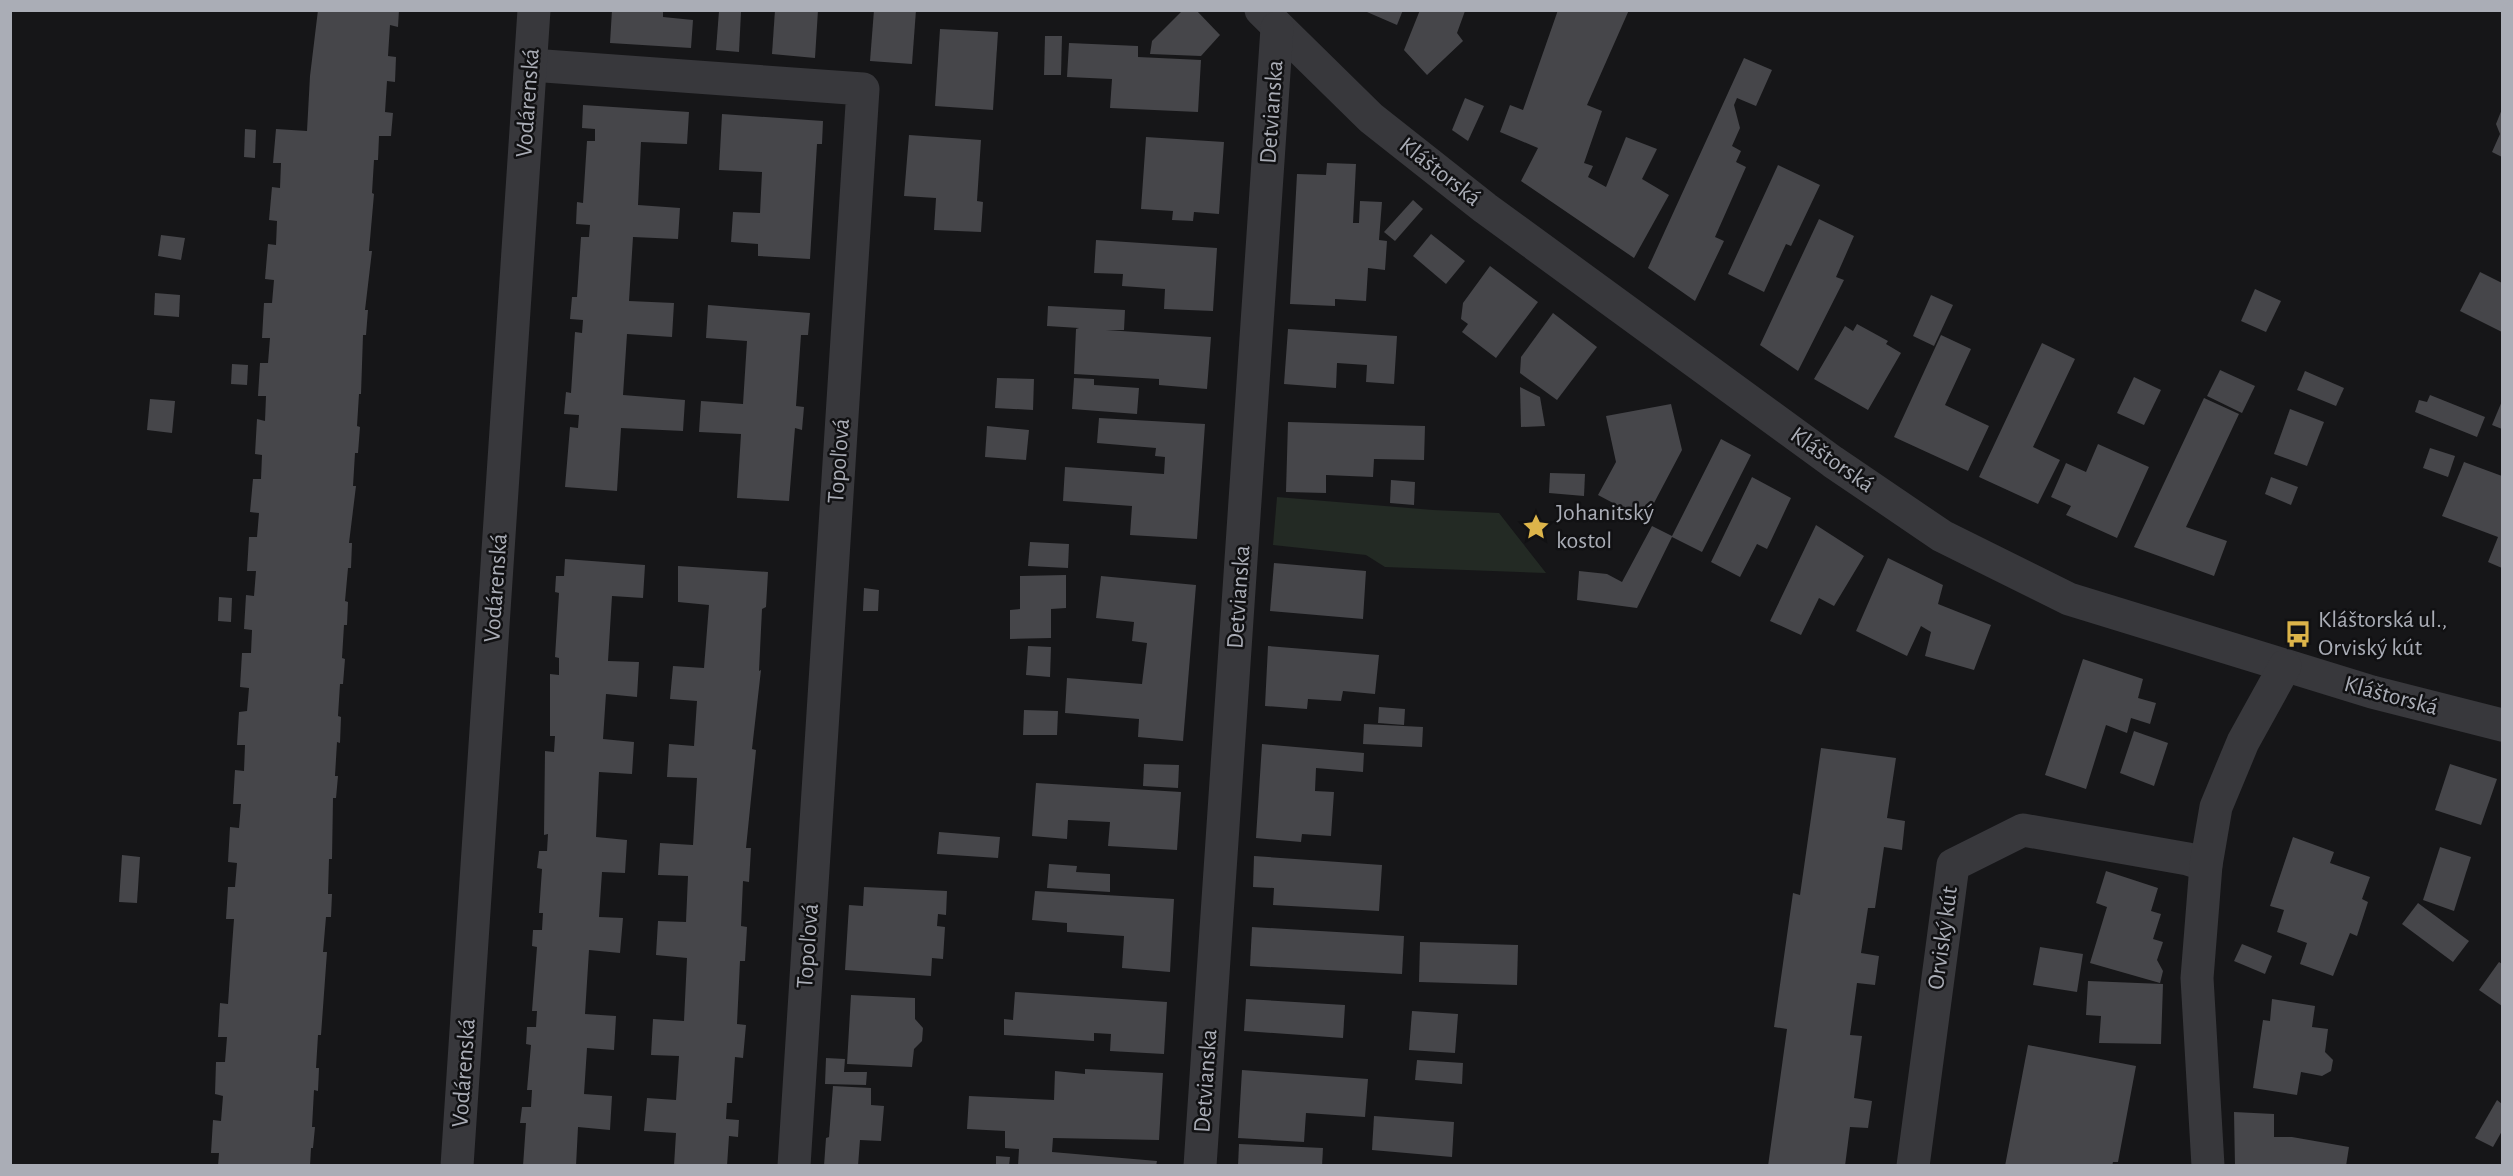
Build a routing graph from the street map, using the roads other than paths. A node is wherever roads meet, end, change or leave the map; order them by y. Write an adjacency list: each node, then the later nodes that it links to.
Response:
1 (534, 10): 3 (street, Vodárenská)
2 (1269, 19): 4 (street, Kláštorská); 9 (street, Detvianska)
3 (531, 65): 7 (street, Vodárenská); 8 (street, Topoľová)
4 (2285, 666): 5 (street, Kláštorská); 6 (street)
5 (2502, 725)
6 (2206, 865): 10 (street, Orviský kút); 11 (street)
7 (457, 1166)
8 (794, 1166)
9 (1200, 1166)
10 (1913, 1166)
11 (2208, 1166)

